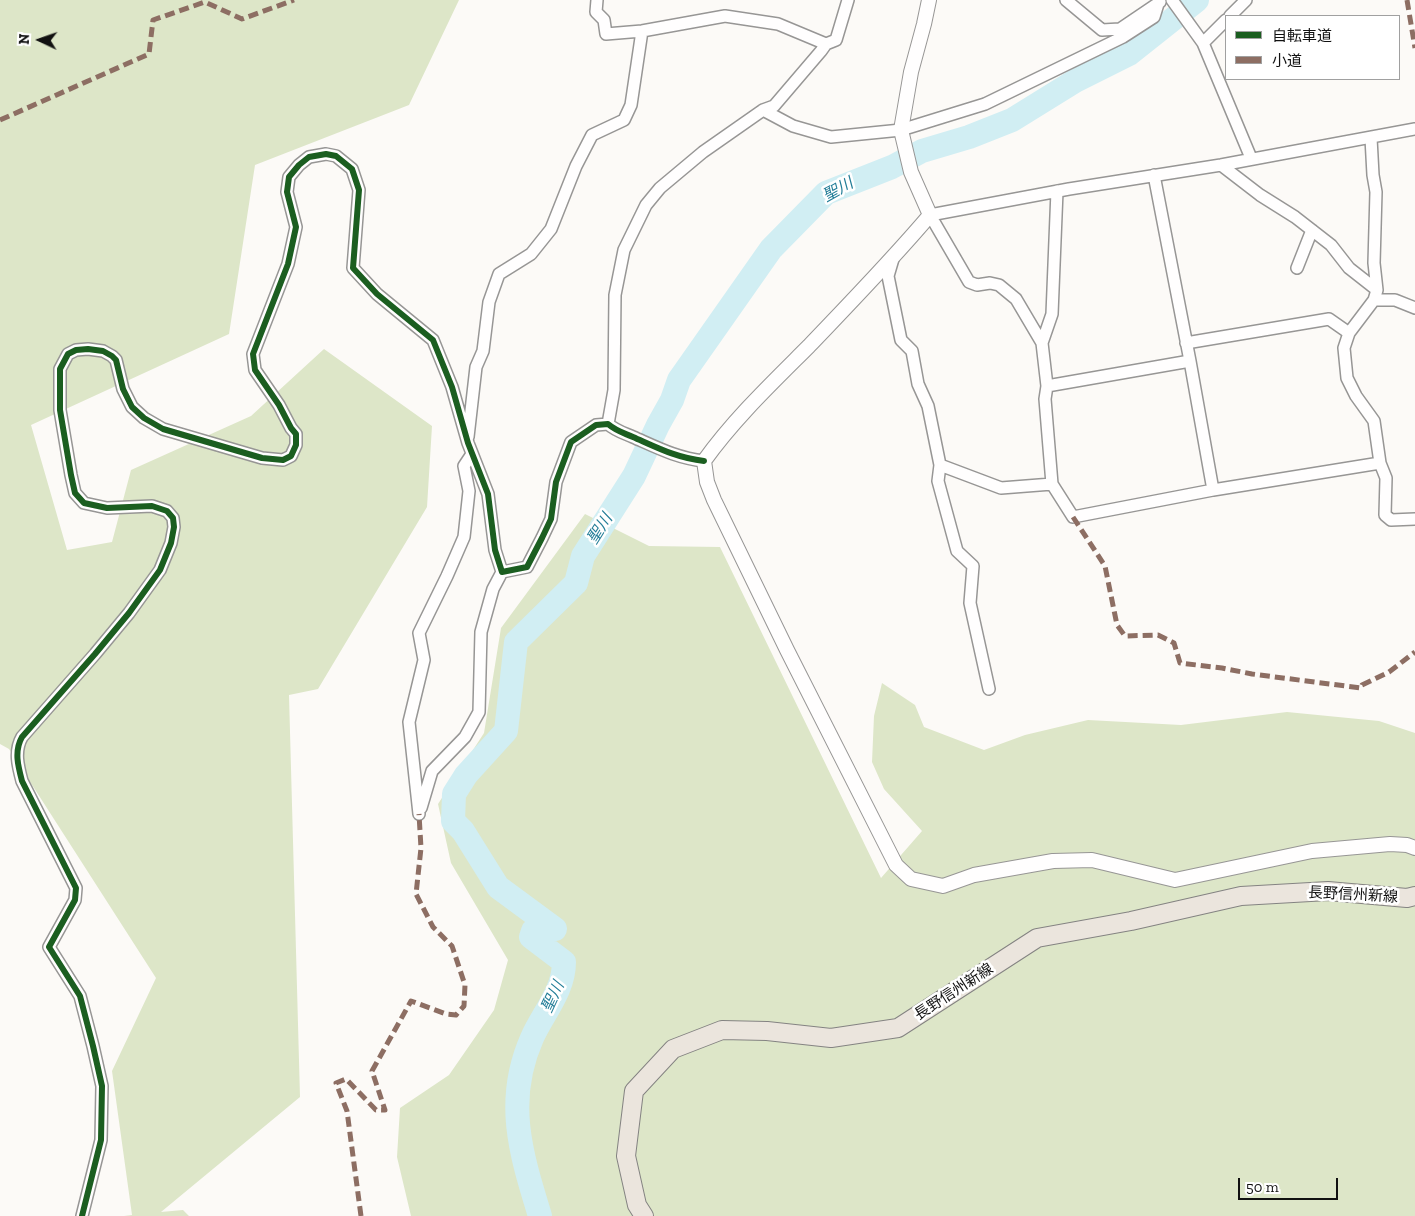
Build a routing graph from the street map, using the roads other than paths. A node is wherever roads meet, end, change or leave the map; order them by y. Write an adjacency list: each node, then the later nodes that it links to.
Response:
1 (597, 0): 10 (street)
2 (848, 0): 12 (street)
3 (929, 0): 15 (street)
4 (1066, 0): 6 (street)
5 (1246, 0): 8 (street)
6 (1160, 2): 15 (street)
7 (1173, 2): 11 (street)
8 (1231, 15)
9 (1225, 21): 11 (street)
10 (642, 31): 12 (street); 33 (street)
11 (1204, 43): 17 (street)
12 (826, 44): 13 (street)
13 (763, 110): 15 (street); 32 (street)
14 (1415, 129): 16 (street)
15 (902, 136): 21 (street)
16 (1371, 138): 17 (street); 25 (street)
17 (1251, 158): 18 (street)
18 (1221, 165): 19 (street); 22 (street)
19 (1154, 175): 20 (street); 29 (street)
20 (1057, 191): 21 (street); 28 (street)
21 (930, 215): 23 (street); 28 (street)
22 (1312, 230): 24 (street); 25 (street)
23 (893, 259): 35 (street); 37 (street)
24 (1297, 268)
25 (1376, 295): 26 (street); 27 (street)
26 (1415, 308)
27 (1349, 333): 29 (street); 36 (street)
28 (1042, 343): 31 (street)
29 (1186, 343): 30 (street)
30 (1190, 361): 31 (street); 39 (street)
31 (1047, 386): 38 (street)
32 (608, 424): 35 (street); 41 (street)
33 (468, 443): 34 (street); 45 (street)
34 (472, 454): 41 (street); 41 (street)
35 (704, 461): 43 (street)
36 (1380, 463): 39 (street); 40 (street)
37 (940, 465): 38 (street); 42 (street)
38 (1052, 484): 39 (street)
39 (1213, 490)
40 (1415, 519)
41 (502, 572)
42 (989, 689)
43 (1415, 848)
44 (1415, 896): 46 (main road, 長野信州新線)
45 (82, 1216)
46 (644, 1216)

